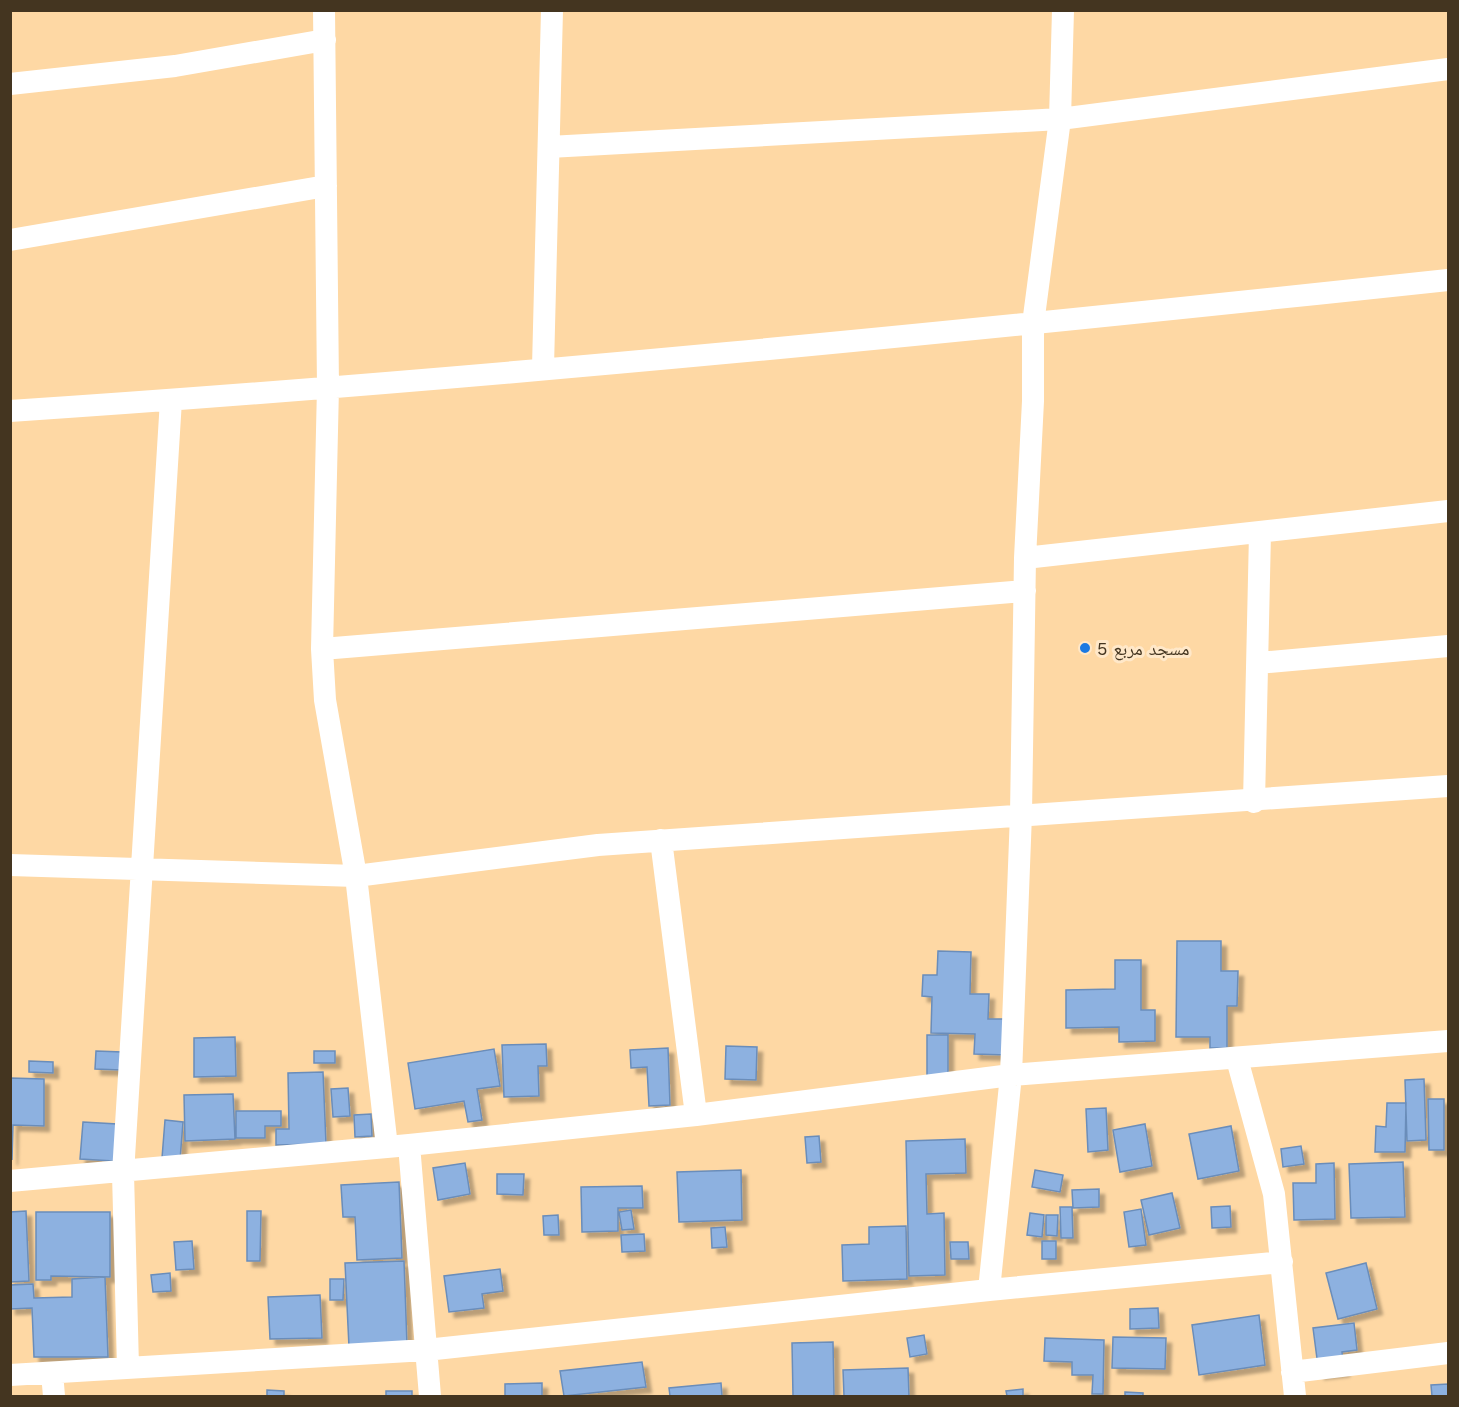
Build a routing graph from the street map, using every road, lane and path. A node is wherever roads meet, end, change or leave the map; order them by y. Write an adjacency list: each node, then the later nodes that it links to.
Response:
1 (324, 10): 4 (street)
2 (552, 10): 8 (street)
3 (1063, 10): 7 (street)
4 (325, 40): 6 (street); 9 (street)
5 (1449, 69): 7 (street)
6 (10, 84)
7 (1060, 119): 8 (street); 12 (street)
8 (549, 147): 13 (street)
9 (326, 186): 10 (street); 14 (street)
10 (10, 240)
11 (1449, 280): 12 (street)
12 (1033, 324): 13 (street); 19 (street)
13 (543, 367): 14 (street)
14 (328, 387): 15 (street); 22 (street)
15 (171, 400): 16 (street); 29 (street)
16 (10, 411)
17 (1449, 511): 18 (street)
18 (1260, 533): 19 (street); 23 (street)
19 (1025, 558): 20 (street)
20 (1025, 591): 22 (street); 26 (street)
21 (1449, 646): 23 (street)
22 (321, 649): 30 (street)
23 (1258, 663): 25 (street)
24 (1449, 786): 25 (street)
25 (1254, 802): 26 (street)
26 (1021, 814): 27 (street); 33 (street)
27 (662, 840): 30 (street); 34 (street)
28 (10, 865): 29 (street)
29 (142, 871): 30 (street); 36 (street)
30 (356, 876): 35 (street)
31 (1449, 1041): 32 (street)
32 (1237, 1059): 33 (street); 38 (street)
33 (1011, 1075): 34 (street); 39 (street)
34 (696, 1115): 35 (street)
35 (398, 1146): 36 (street); 40 (street)
36 (123, 1173): 37 (street); 42 (street)
37 (10, 1181)
38 (1282, 1262): 39 (street); 43 (street)
39 (989, 1290): 40 (street)
40 (426, 1350): 42 (street); 47 (street)
41 (1449, 1353): 43 (street)
42 (128, 1367): 44 (street)
43 (1292, 1372): 48 (street)
44 (52, 1373): 45 (street); 46 (street)
45 (10, 1375)
46 (54, 1396)
47 (430, 1396)
48 (1295, 1396)

